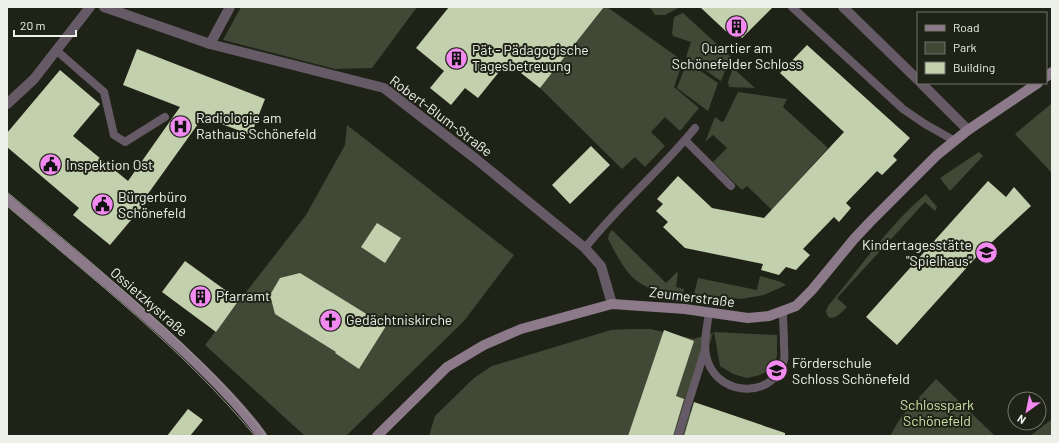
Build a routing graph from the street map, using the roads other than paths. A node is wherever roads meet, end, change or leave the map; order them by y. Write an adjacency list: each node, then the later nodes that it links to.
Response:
1 (90, 7): 7 (street)
2 (104, 7): 6 (street, Robert-Blum-Straße)
3 (230, 7): 6 (street)
4 (792, 7): 16 (lane)
5 (843, 7): 8 (street)
6 (210, 44): 19 (street, Robert-Blum-Straße)
7 (57, 51): 11 (street); 12 (lane)
8 (917, 79)
9 (922, 84): 14 (street)
10 (1037, 84): 14 (main road, Zeumerstraße)
11 (7, 104)
12 (165, 117)
13 (695, 128): 15 (lane)
14 (968, 130): 16 (main road, Zeumerstraße)
15 (685, 140): 17 (lane); 19 (lane)
16 (955, 141): 21 (main road, Zeumerstraße)
17 (731, 186)
18 (7, 199): 24 (main road, Ossietzkystraße)
19 (586, 248): 20 (street, Robert-Blum-Straße)
20 (612, 304): 22 (main road, Zeumerstraße); 25 (main road, Zeumerstraße)
21 (783, 311): 22 (main road, Zeumerstraße); 23 (lane)
22 (709, 313): 23 (lane)
23 (705, 347): 26 (lane)
24 (262, 436)
25 (377, 436)
26 (678, 436)

